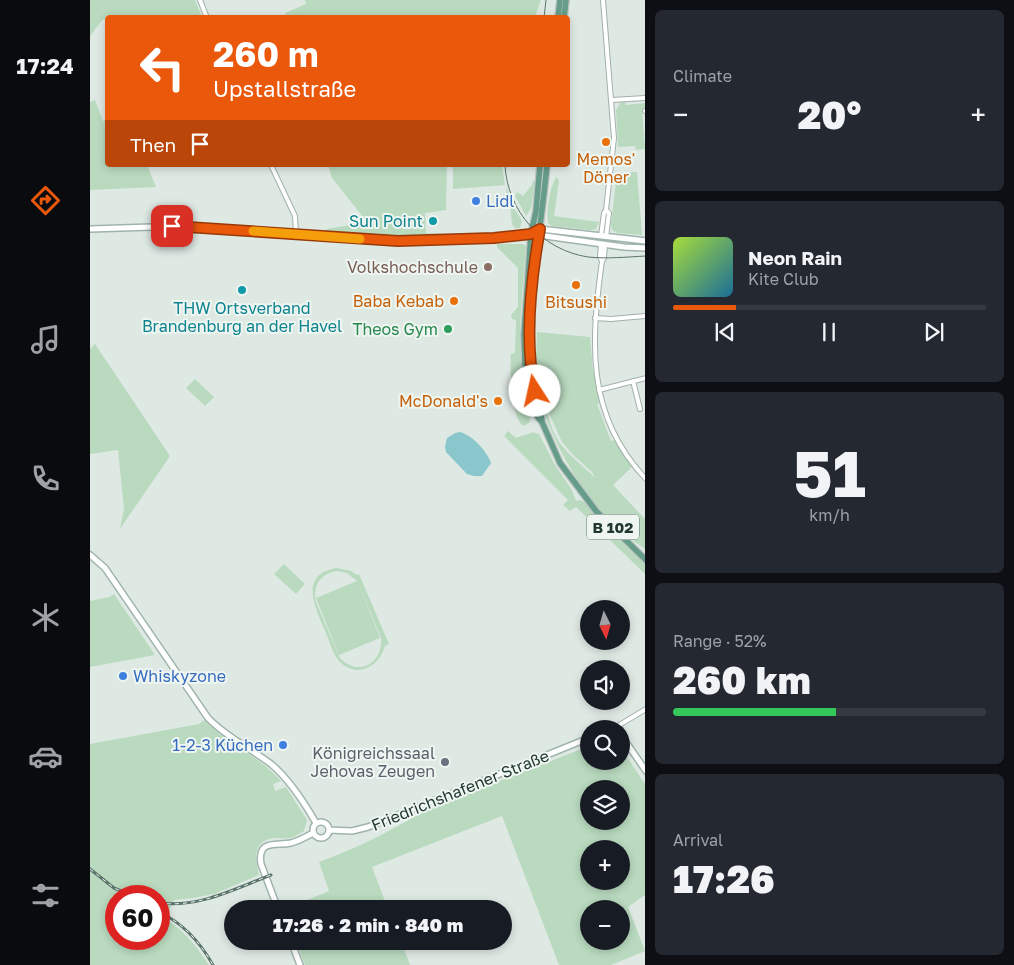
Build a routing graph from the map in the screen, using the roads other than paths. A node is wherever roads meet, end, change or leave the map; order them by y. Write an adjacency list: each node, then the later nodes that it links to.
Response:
1 (200, 0): 5 (street)
2 (560, 0): 6 (main road)
3 (566, 0): 7 (main road)
4 (603, 0): 9 (street)
5 (206, 15)
6 (558, 15)
7 (564, 15)
8 (645, 98): 9 (street)
9 (612, 100): 17 (street)
10 (272, 167): 15 (street)
11 (540, 167): 16 (main road, B 102)
12 (547, 167): 14 (main road, B 102)
13 (90, 229): 15 (street)
14 (539, 232): 16 (street); 17 (street); 19 (street); 27 (main road, B 102)
15 (296, 234): 16 (street)
16 (531, 234): 27 (main road, B 102)
17 (604, 237): 18 (street); 19 (street)
18 (645, 241)
19 (603, 244): 20 (street); 22 (street)
20 (645, 248)
21 (645, 316): 22 (street)
22 (595, 318): 25 (street)
23 (645, 378): 24 (street)
24 (633, 381): 25 (street); 26 (street)
25 (599, 390): 28 (street)
26 (640, 409)
27 (542, 422): 30 (main road, B 102)
28 (645, 479)
29 (90, 555): 36 (street, Friedrichshafener Straße)
30 (645, 560)
31 (645, 709): 32 (street)
32 (628, 720)
33 (580, 742): 37 (street, Friedrichshafener Straße)
34 (630, 748): 35 (street)
35 (645, 771)
36 (316, 823): 37 (street, Friedrichshafener Straße); 38 (street)
37 (329, 830): 38 (street, Friedrichshafener Straße)
38 (313, 833): 39 (street)
39 (275, 900)
40 (294, 950): 41 (street)
41 (300, 965)

